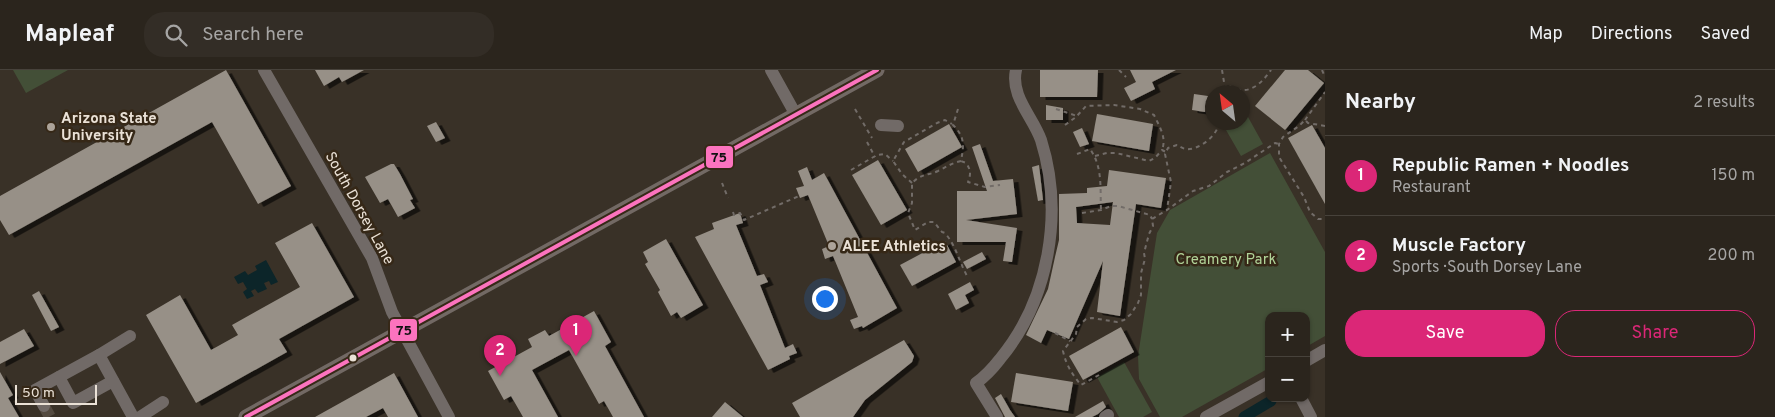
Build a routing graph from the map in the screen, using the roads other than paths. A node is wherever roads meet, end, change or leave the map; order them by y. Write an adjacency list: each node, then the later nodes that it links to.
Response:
1 (264, 70): 8 (street, South Dorsey Lane)
2 (771, 70): 5 (street)
3 (877, 70): 5 (main road)
4 (1016, 70): 23 (street)
5 (796, 115): 8 (main road)
6 (881, 125): 7 (street)
7 (898, 126)
8 (402, 330): 21 (main road); 22 (street, South Dorsey Lane)
9 (130, 336): 11 (street)
10 (1325, 350): 12 (street)
11 (99, 355): 13 (street); 14 (street)
12 (1310, 359)
13 (59, 377): 14 (street); 18 (street)
14 (113, 380): 19 (street)
15 (1265, 384): 24 (street)
16 (163, 402): 20 (street)
17 (1303, 402): 25 (street)
18 (44, 406)
19 (133, 417)
20 (140, 417)
21 (246, 417)
22 (449, 417)
23 (997, 417)
24 (1206, 417)
25 (1311, 417)

